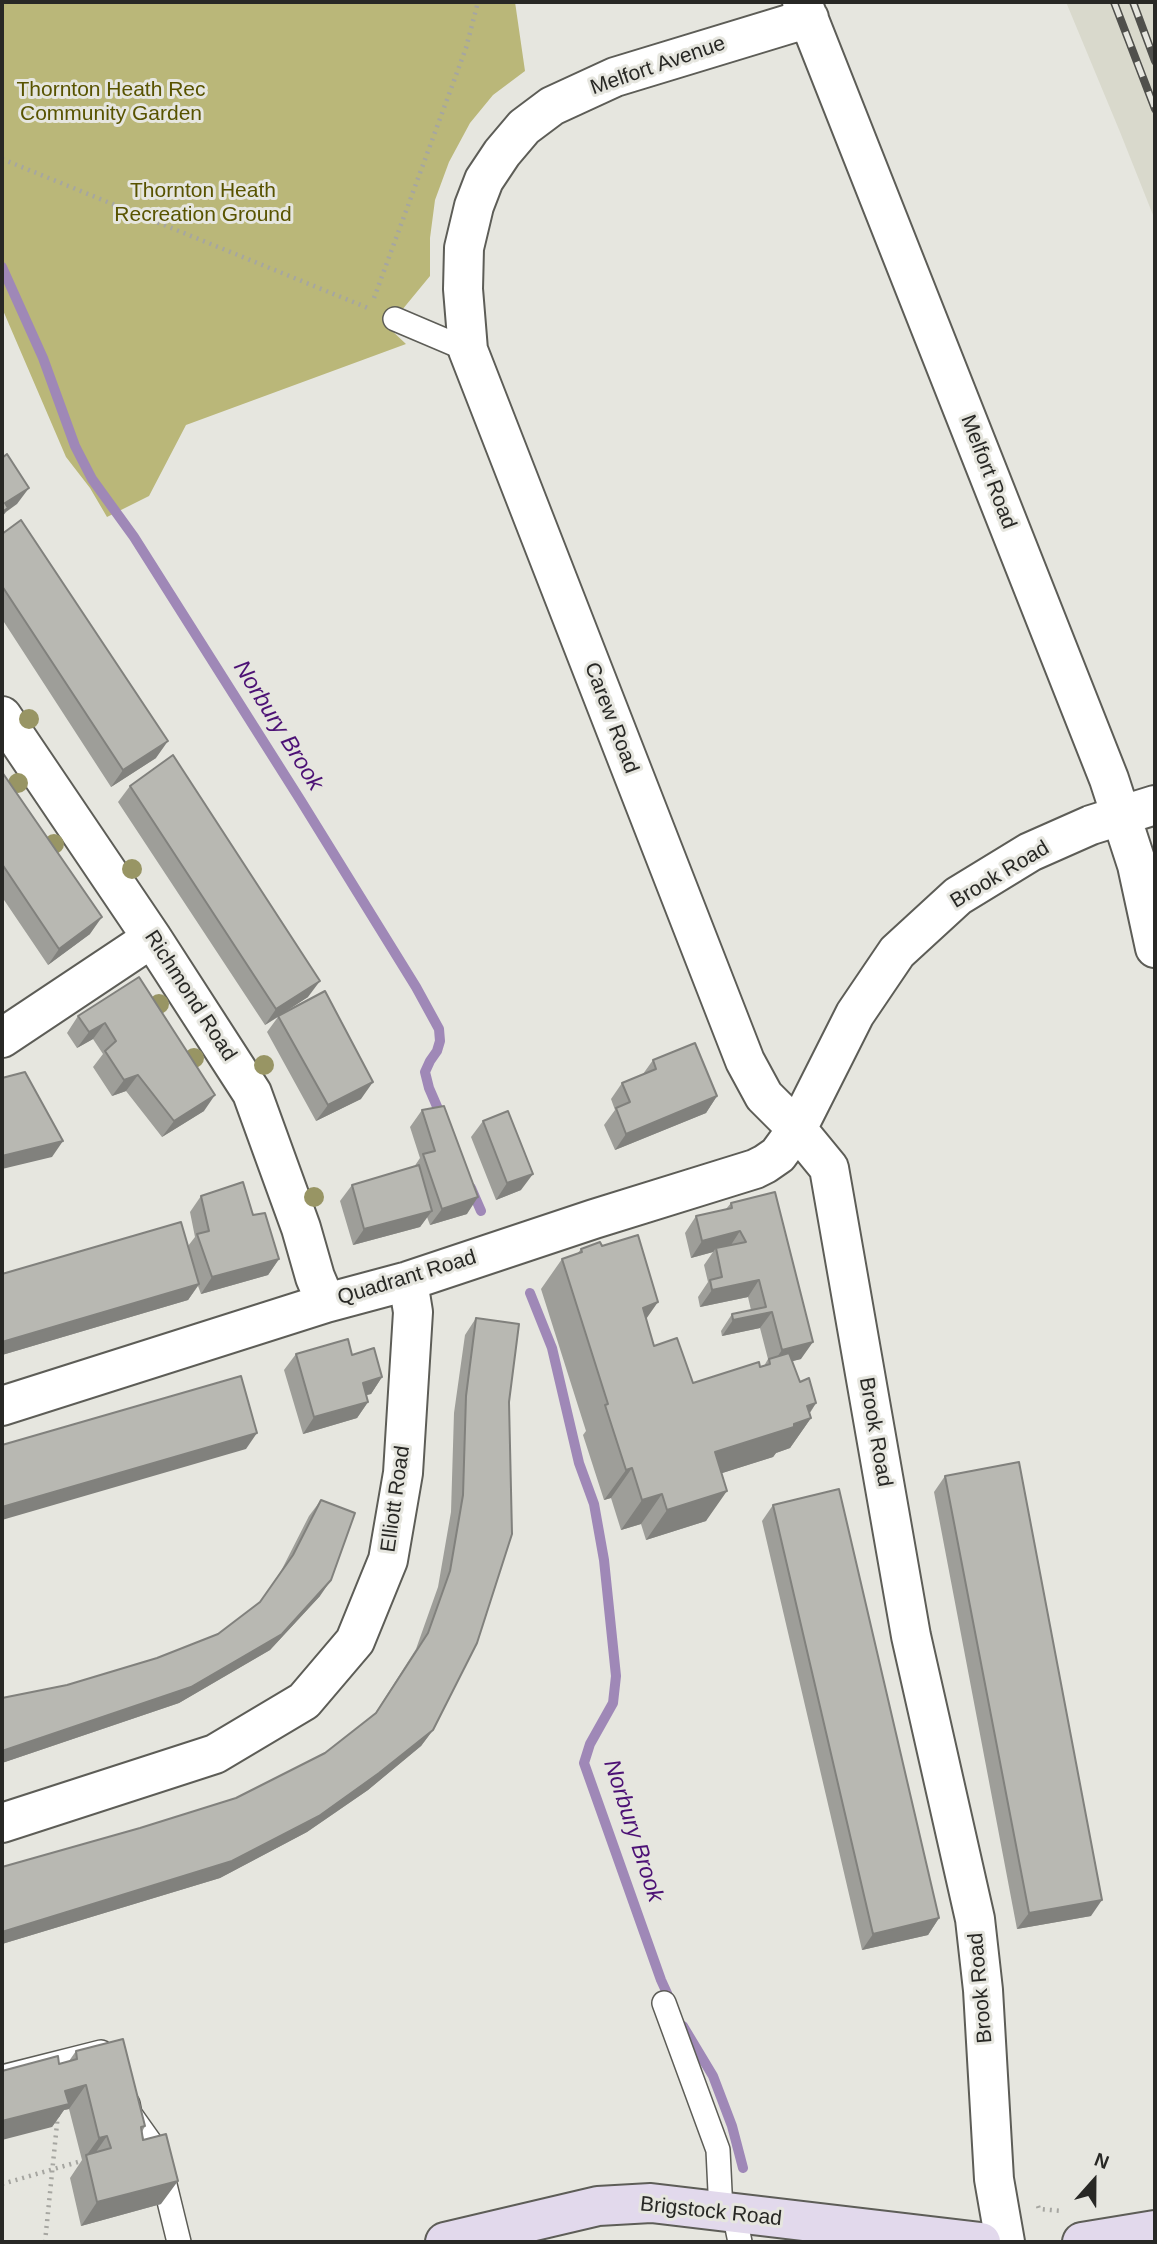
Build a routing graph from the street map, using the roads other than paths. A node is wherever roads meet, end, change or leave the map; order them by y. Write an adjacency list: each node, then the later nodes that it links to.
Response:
1 (806, 10): 2 (street, Melfort Avenue); 6 (street, Melfort Road)
2 (463, 289): 4 (street, Carew Road)
3 (395, 319): 4 (lane)
4 (468, 350): 10 (street, Carew Road)
5 (2, 716): 7 (street, Richmond Road)
6 (1138, 810): 8 (street, Melfort Road); 10 (street, Brook Road)
7 (152, 938): 9 (street); 12 (street, Richmond Road)
8 (1155, 948)
9 (2, 1038)
10 (797, 1129): 11 (street, Quadrant Road); 25 (street, Brook Road)
11 (408, 1280): 12 (street, Quadrant Road); 14 (street, Elliott Road)
12 (326, 1303): 13 (street, Quadrant Road)
13 (2, 1406)
14 (2, 1823)
15 (664, 2003): 19 (lane)
16 (116, 2062): 17 (lane)
17 (2, 2077)
18 (123, 2088): 23 (lane)
19 (732, 2222): 22 (main road, Brigstock Road); 24 (main road, Brigstock Road)
20 (1078, 2227): 21 (main road)
21 (1155, 2230)
22 (459, 2241)
23 (179, 2242)
24 (981, 2242)
25 (1005, 2242)

